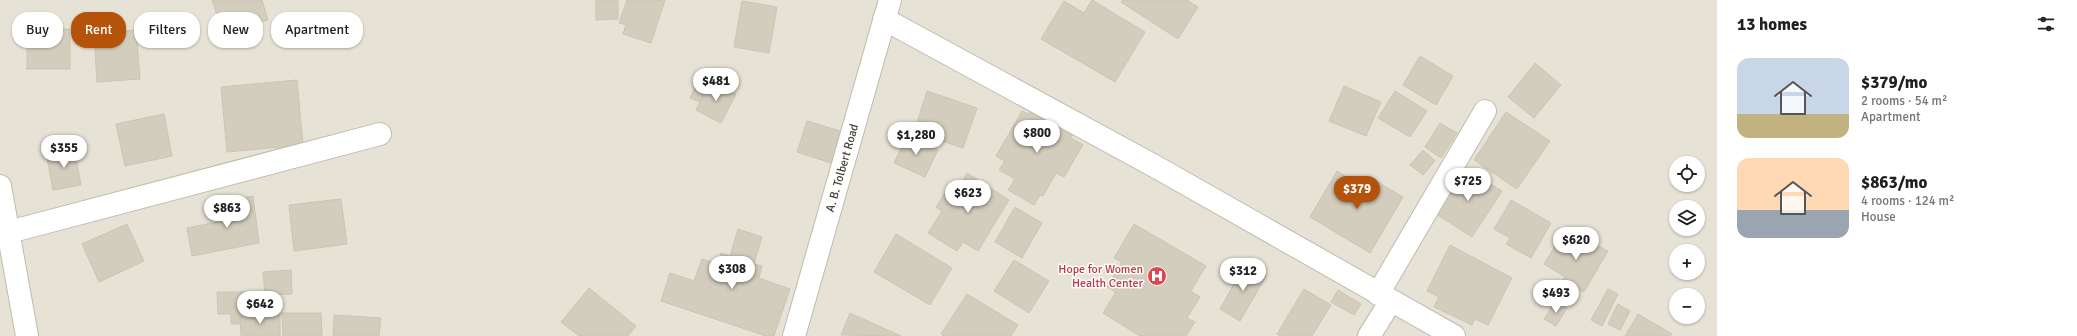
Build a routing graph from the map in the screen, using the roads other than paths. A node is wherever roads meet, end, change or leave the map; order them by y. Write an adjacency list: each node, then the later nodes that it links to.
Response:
1 (887, 10): 6 (street); 8 (street, A. B. Tolbert Road)
2 (1485, 111): 6 (street)
3 (380, 134): 5 (street)
4 (0, 186): 5 (street)
5 (9, 232): 7 (street)
6 (1384, 297): 9 (street); 10 (street)
7 (26, 336)
8 (794, 336)
9 (1369, 336)
10 (1454, 336)

